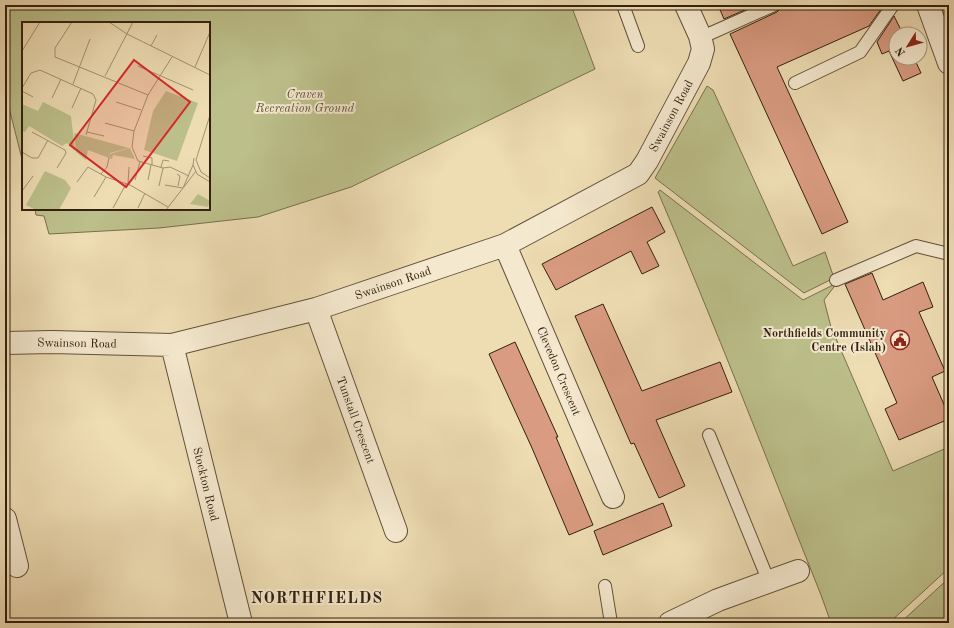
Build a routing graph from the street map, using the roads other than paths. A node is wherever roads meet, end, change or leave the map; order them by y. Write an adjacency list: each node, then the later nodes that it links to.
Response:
1 (623, 5): 7 (lane)
2 (686, 5): 6 (street)
3 (774, 5): 6 (lane)
4 (893, 5): 9 (lane)
5 (936, 11): 8 (street)
6 (700, 38): 10 (street, Swainson Road)
7 (638, 46)
8 (949, 63)
9 (794, 83)
10 (505, 245): 13 (street, Swainson Road); 17 (street, Clevedon Crescent)
11 (949, 254): 12 (lane)
12 (836, 280)
13 (316, 309): 15 (street, Swainson Road); 19 (street, Tunstall Crescent)
14 (5, 343): 15 (street, Swainson Road)
15 (172, 345): 24 (street, Stockton Road)
16 (709, 435): 22 (lane)
17 (612, 497)
18 (5, 518): 20 (street)
19 (396, 531)
20 (17, 566)
21 (798, 571): 22 (street)
22 (770, 582): 26 (street)
23 (605, 586): 25 (lane)
24 (241, 623)
25 (611, 623)
26 (670, 623)

